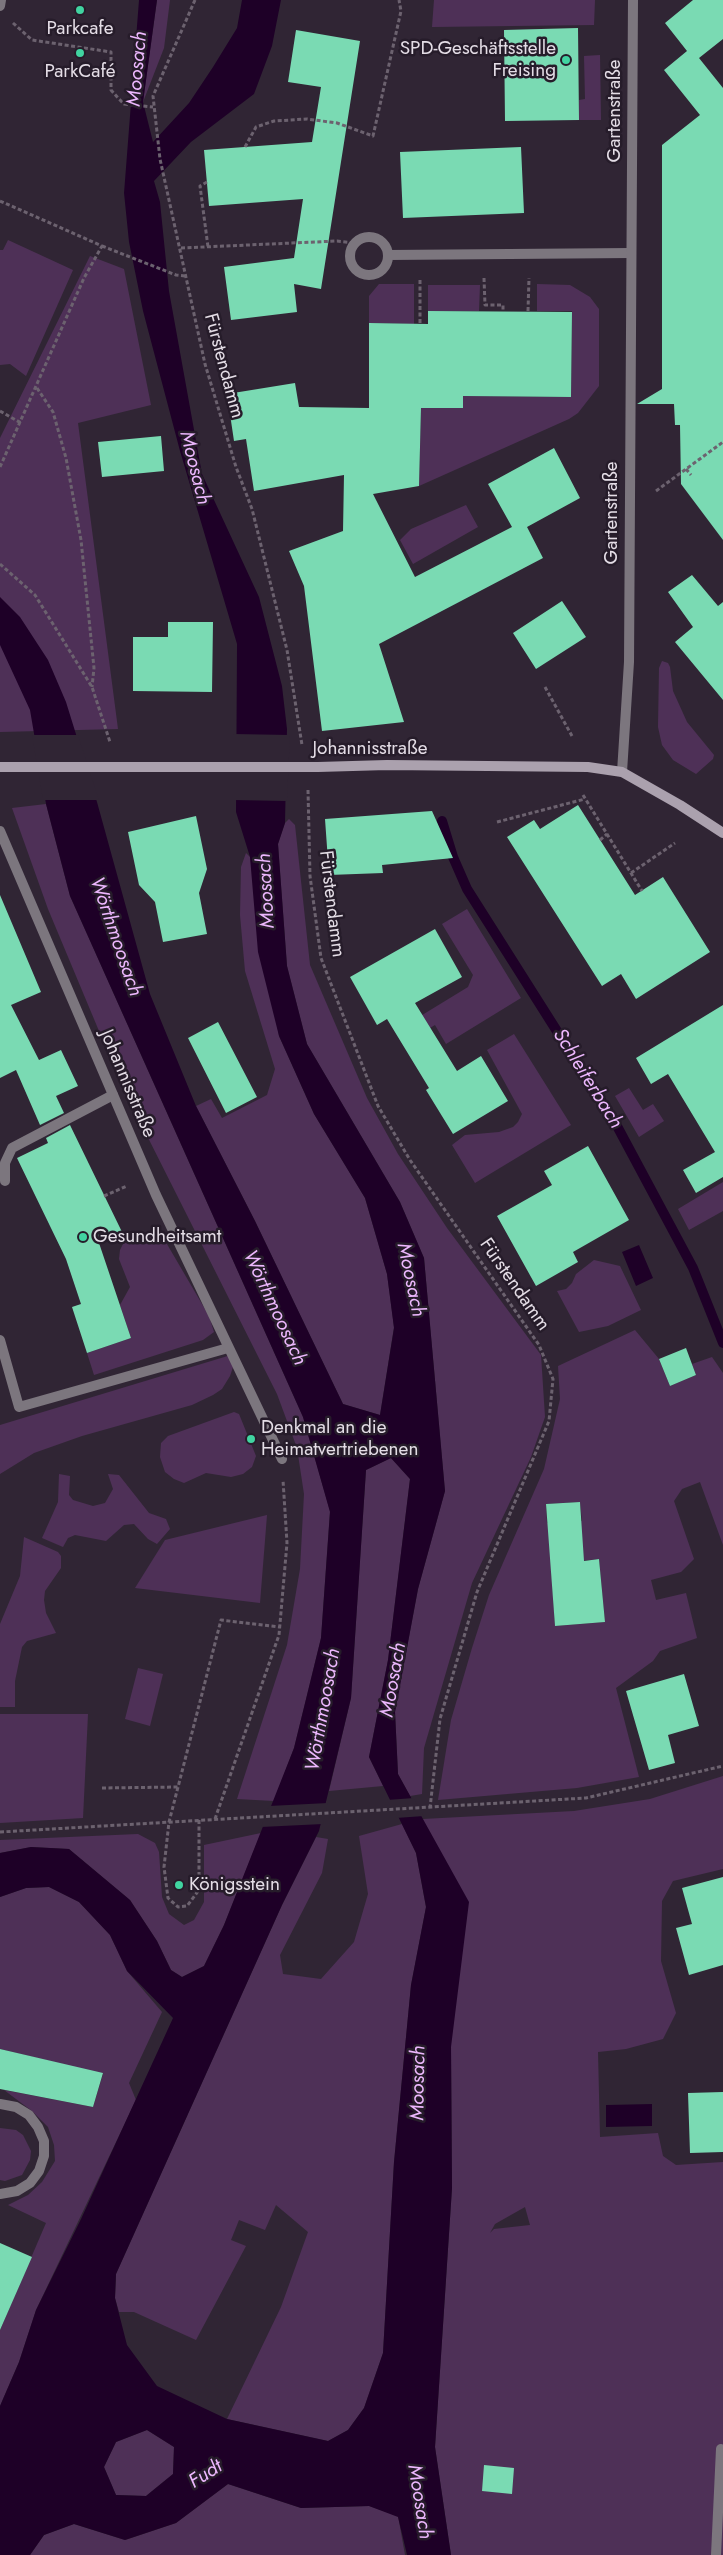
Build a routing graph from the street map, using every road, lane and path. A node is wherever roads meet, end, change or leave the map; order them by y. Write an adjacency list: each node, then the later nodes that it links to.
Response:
1 (1, 0): 5 (street)
2 (195, 0): 7 (path, Fürstendamm)
3 (399, 0): 8 (path)
4 (633, 0): 15 (street, Gartenstraße)
5 (0, 6)
6 (6, 16): 7 (path)
7 (153, 107): 14 (path, Fürstendamm)
8 (245, 147)
9 (207, 182): 13 (path)
10 (0, 201): 12 (path)
11 (354, 243): 13 (path); 16 (street); 16 (street)
12 (102, 246): 17 (path); 24 (path)
13 (208, 246): 14 (path)
14 (180, 248): 17 (path, Fürstendamm)
15 (631, 253): 16 (street); 41 (street, Gartenstraße)
16 (388, 255)
17 (186, 276): 39 (path, Fürstendamm)
18 (484, 278): 21 (path)
19 (529, 278): 22 (path)
20 (420, 279): 23 (path)
21 (503, 311)
22 (528, 311)
23 (420, 323)
24 (36, 388): 26 (path); 35 (path)
25 (0, 411): 26 (path)
26 (21, 423): 30 (path)
27 (723, 442): 28 (path)
28 (719, 445): 29 (path); 31 (path)
29 (723, 450)
30 (0, 467)
31 (686, 469): 32 (path); 33 (path)
32 (691, 475)
33 (656, 491)
34 (0, 564): 35 (path)
35 (92, 687): 38 (path)
36 (545, 687): 37 (path)
37 (572, 736)
38 (110, 742)
39 (302, 743)
40 (0, 767): 41 (main road, Johannisstraße)
41 (622, 772): 45 (main road, Johannisstraße)
42 (308, 792): 60 (path, Fürstendamm)
43 (497, 822): 46 (path)
44 (0, 831): 51 (street, Johannisstraße)
45 (723, 833)
46 (607, 834): 47 (path); 49 (path)
47 (600, 840)
48 (675, 843): 49 (path)
49 (631, 873): 50 (path)
50 (642, 891)
51 (113, 1095): 52 (street); 54 (street, Johannisstraße)
52 (5, 1181)
53 (0, 1340): 54 (street)
54 (228, 1348): 55 (street, Johannisstraße)
55 (282, 1460): 56 (path)
56 (279, 1627): 58 (path); 61 (path)
57 (723, 1766): 60 (path)
58 (179, 1787): 59 (path); 63 (path)
59 (102, 1788)
60 (430, 1808): 61 (path)
61 (215, 1819): 62 (path)
62 (199, 1820): 63 (path); 63 (path)
63 (169, 1822): 64 (path)
64 (0, 1832)
65 (0, 2104): 66 (street)
66 (0, 2194)
67 (722, 2449): 68 (street)
68 (716, 2555)

